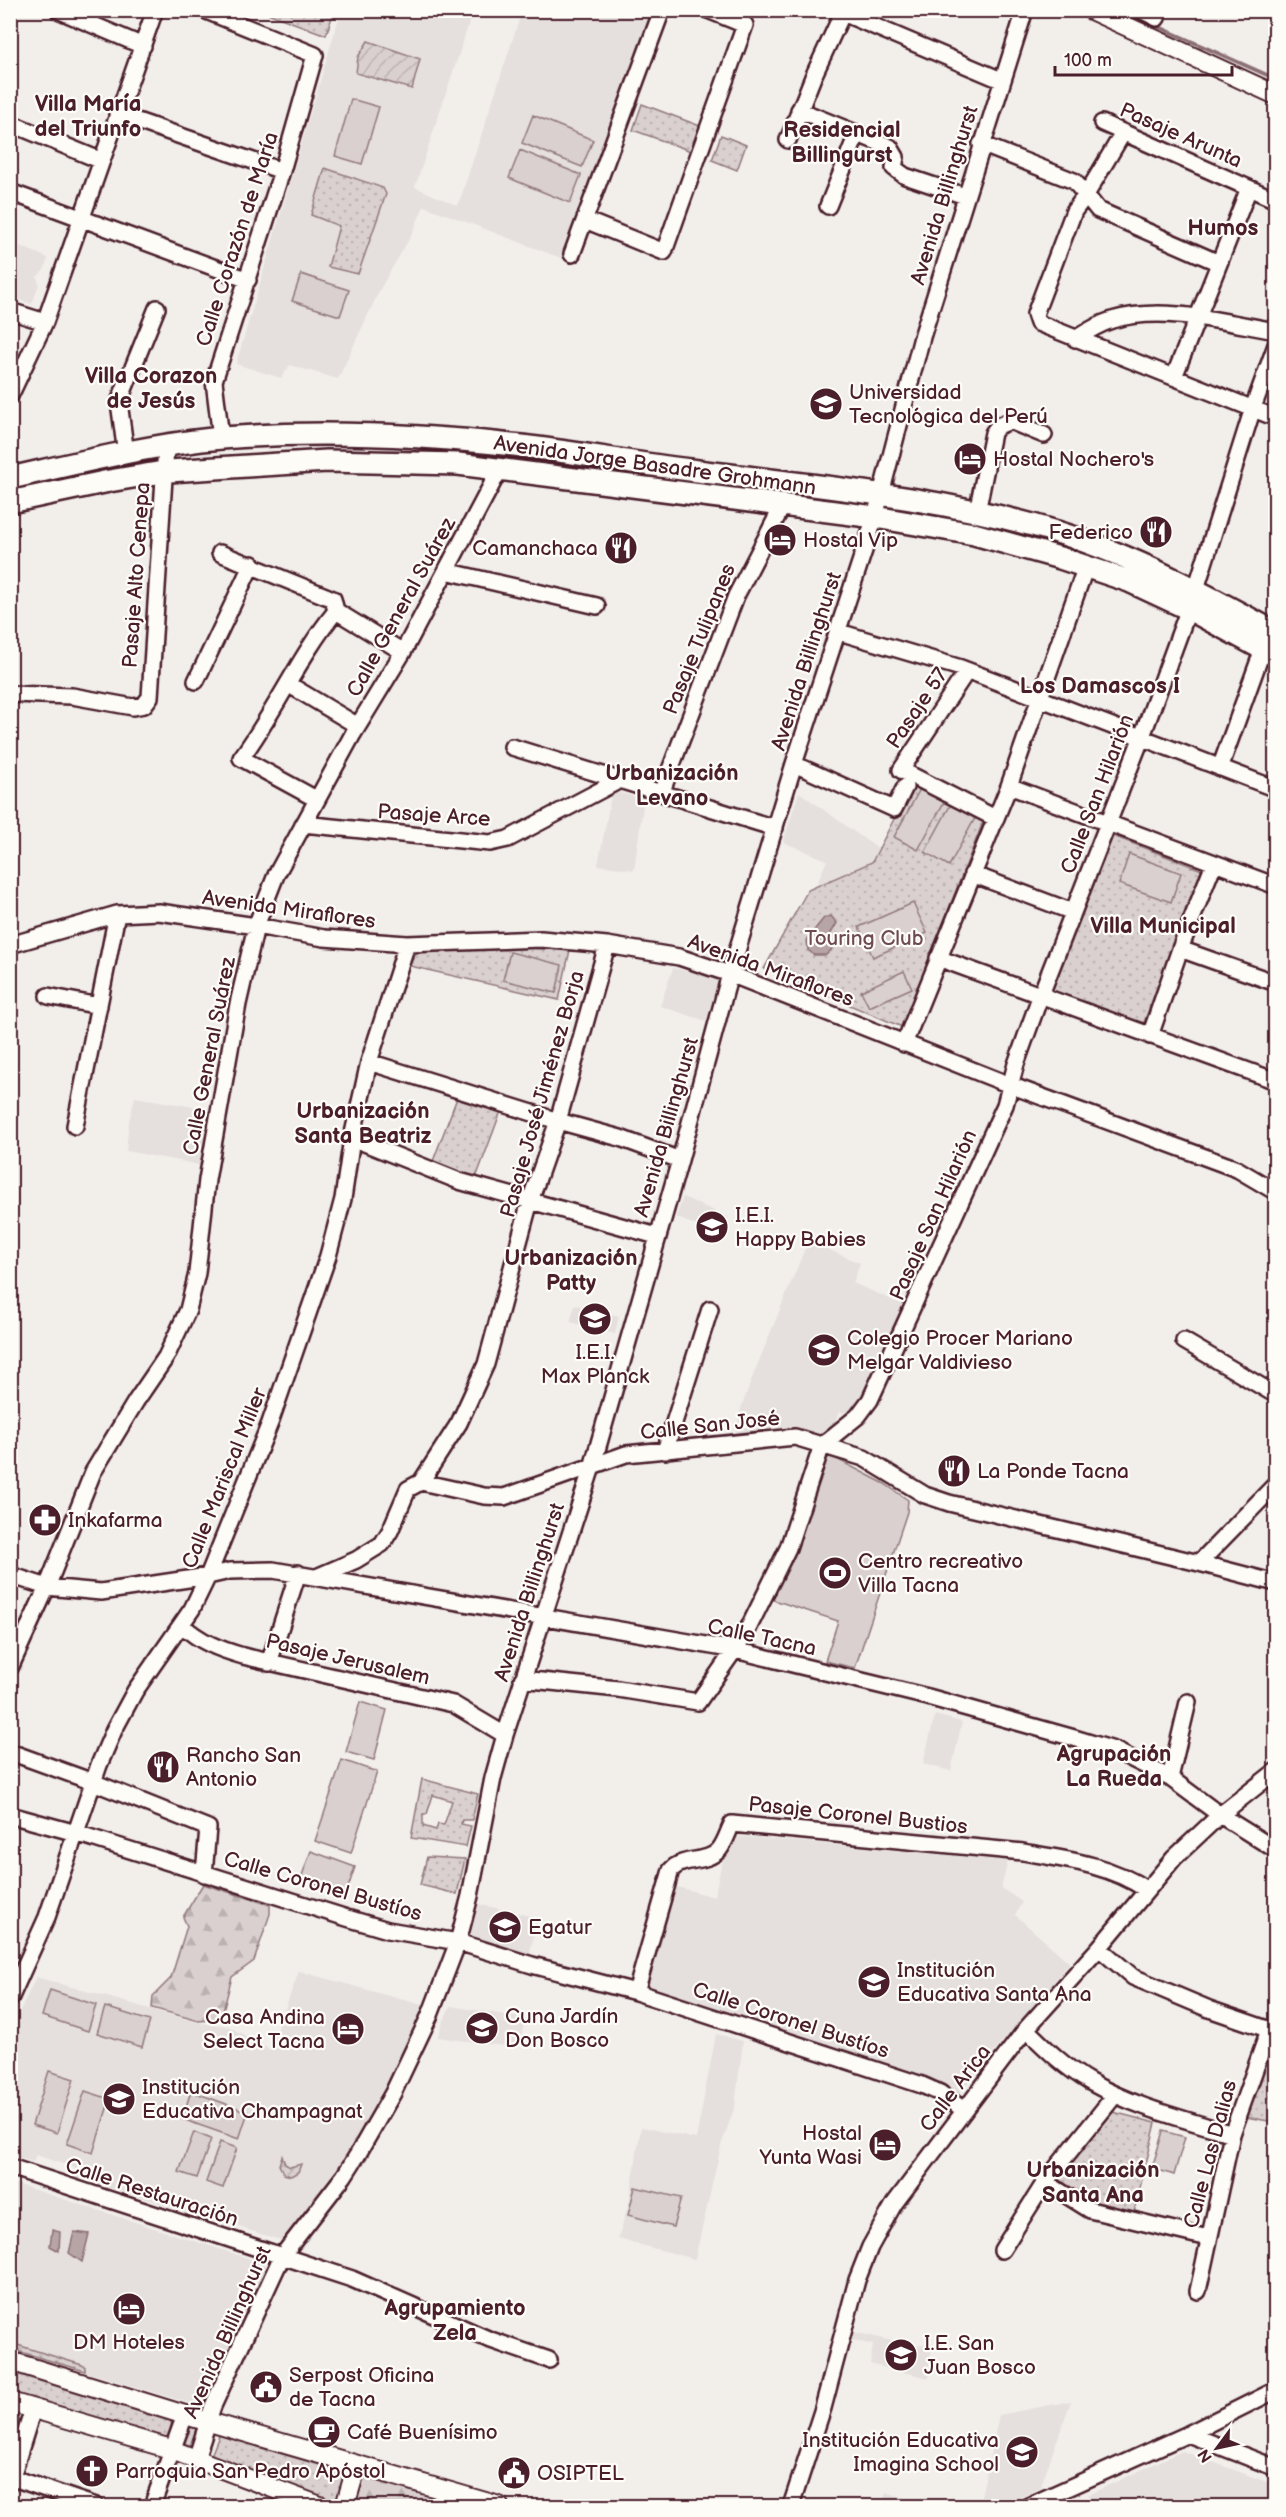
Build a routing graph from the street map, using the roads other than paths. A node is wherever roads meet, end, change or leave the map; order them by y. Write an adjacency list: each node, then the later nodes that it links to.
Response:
1 (58, 10): 11 (street)
2 (155, 10): 11 (street)
3 (204, 10): 23 (street, Calle Corazón de María)
4 (662, 10): 31 (street)
5 (708, 10): 31 (street)
6 (1024, 10): 12 (street, Avenida Billinghurst)
7 (1091, 10): 13 (main road)
8 (1141, 10): 10 (street)
9 (843, 12): 12 (street); 14 (street)
10 (1158, 14)
11 (143, 46): 15 (street)
12 (1001, 80): 21 (street, Avenida Billinghurst)
13 (1275, 95)
14 (800, 110): 19 (street); 20 (street)
15 (117, 114): 22 (street); 23 (street)
16 (10, 123): 22 (street)
17 (1102, 123): 18 (street, Pasaje Arunta)
18 (1123, 133): 24 (street, Pasaje Arunta); 26 (street)
19 (857, 134): 27 (street); 29 (street)
20 (788, 140)
21 (981, 144): 26 (street); 27 (street, Avenida Billinghurst)
22 (102, 162): 30 (street)
23 (282, 171): 34 (street, Calle Corazón de María)
24 (1249, 188): 28 (street, Pasaje Arunta); 33 (street)
25 (10, 192): 30 (street)
26 (1086, 195): 33 (street); 40 (street)
27 (965, 196): 60 (street, Avenida Billinghurst)
28 (1275, 200)
29 (828, 206)
30 (81, 218): 34 (street); 38 (street)
31 (585, 220): 32 (street)
32 (572, 254)
33 (1219, 263): 37 (street)
34 (248, 280): 49 (street, Calle Corazón de María)
35 (157, 308): 52 (street)
36 (10, 311): 38 (street)
37 (1197, 317): 39 (street); 40 (street); 44 (street)
38 (45, 322): 42 (street)
39 (1275, 331)
40 (1075, 339): 44 (street)
41 (1275, 345): 46 (street, Calle San Hilarión)
42 (26, 366): 43 (street); 45 (street)
43 (10, 369)
44 (1174, 377): 46 (street)
45 (10, 396)
46 (1253, 408): 47 (street); 69 (street, Calle San Hilarión)
47 (1275, 418)
48 (1044, 435): 63 (street)
49 (221, 438): 50 (highway, Avenida Jorge Basadre Grohmann); 51 (highway, Avenida Jorge Basadre Grohmann)
50 (461, 440): 53 (highway, Avenida Jorge Basadre Grohmann); 54 (highway)
51 (166, 447): 52 (highway, Avenida Jorge Basadre Grohmann); 56 (street, Pasaje Alto Cenepa)
52 (126, 454): 57 (highway, Avenida Jorge Basadre Grohmann)
53 (637, 463): 58 (highway, Avenida Jorge Basadre Grohmann); 59 (highway)
54 (458, 464): 55 (highway, Avenida Jorge Basadre Grohmann); 56 (highway, Avenida Jorge Basadre Grohmann)
55 (500, 469): 59 (highway, Avenida Jorge Basadre Grohmann); 68 (street, Calle General Suárez)
56 (164, 471): 61 (highway, Avenida Jorge Basadre Grohmann); 78 (street, Pasaje Alto Cenepa)
57 (10, 478)
58 (792, 483): 60 (highway, Avenida Jorge Basadre Grohmann); 62 (highway)
59 (634, 487): 62 (highway, Avenida Jorge Basadre Grohmann)
60 (880, 495): 63 (highway, Avenida Jorge Basadre Grohmann); 64 (street, Avenida Billinghurst)
61 (10, 502)
62 (783, 505): 64 (highway, Avenida Jorge Basadre Grohmann); 89 (street, Pasaje Tulipanes)
63 (977, 512): 69 (highway, Avenida Jorge Basadre Grohmann)
64 (875, 517): 67 (highway, Avenida Jorge Basadre Grohmann); 72 (street, Avenida Billinghurst)
65 (220, 553): 66 (street)
66 (252, 564): 71 (street); 76 (street)
67 (1086, 566): 69 (highway, Avenida Jorge Basadre Grohmann); 79 (street)
68 (446, 571): 70 (street); 74 (street, Calle General Suárez)
69 (1193, 599): 73 (highway, Avenida Jorge Basadre Grohmann); 81 (street, Calle San Hilarión)
70 (597, 606)
71 (336, 611): 74 (street); 77 (street)
72 (839, 632): 75 (street); 83 (street, Avenida Billinghurst)
73 (1271, 646): 84 (street)
74 (403, 652): 80 (street, Calle General Suárez)
75 (967, 671): 79 (street); 91 (street, Pasaje 57)
76 (196, 681)
77 (288, 684): 80 (street); 90 (street)
78 (10, 694)
79 (1038, 700): 81 (street); 87 (street)
80 (358, 726): 90 (street, Calle General Suárez)
81 (1141, 739): 84 (street); 92 (street, Calle San Hilarión)
82 (512, 747): 85 (street)
83 (794, 764): 86 (street); 94 (street, Avenida Billinghurst)
84 (1220, 768): 88 (street)
85 (620, 780): 89 (street); 93 (street, Pasaje Arce)
86 (906, 786)
87 (1009, 786): 91 (street); 92 (street)
88 (1275, 789)
89 (662, 791): 94 (street)
90 (316, 799): 93 (street, Calle General Suárez)
91 (995, 818): 96 (street)
92 (1109, 822): 95 (street); 98 (street, Calle San Hilarión)
93 (303, 824): 100 (street, Calle General Suárez)
94 (775, 828): 106 (street, Avenida Billinghurst)
95 (1214, 863): 97 (street); 104 (street)
96 (972, 874): 98 (street); 105 (street)
97 (1275, 886)
98 (1073, 912): 109 (street, Calle San Hilarión)
99 (117, 914): 100 (street, Avenida Miraflores); 102 (street, Avenida Miraflores); 110 (street)
100 (256, 926): 101 (street, Avenida Miraflores); 137 (street, Calle General Suárez)
101 (407, 944): 103 (street, Avenida Miraflores); 113 (street, Calle Mariscal Miller)
102 (10, 945)
103 (608, 945): 106 (street, Avenida Miraflores); 116 (street, Pasaje José Jiménez Borja)
104 (1180, 949): 107 (street); 111 (street)
105 (938, 958): 109 (street); 112 (street)
106 (730, 974): 112 (street, Avenida Miraflores); 119 (street, Avenida Billinghurst)
107 (1275, 983)
108 (48, 996): 110 (street)
109 (1040, 997): 111 (street); 115 (street, Calle San Hilarión)
110 (99, 1006): 117 (street)
111 (1150, 1036): 114 (street)
112 (904, 1044): 115 (street, Avenida Miraflores)
113 (369, 1062): 116 (street); 118 (street, Calle Mariscal Miller)
114 (1275, 1081)
115 (1010, 1085): 120 (street, Avenida Miraflores); 126 (street, Pasaje San Hilarión)
116 (558, 1121): 119 (street); 121 (street, Pasaje José Jiménez Borja)
117 (75, 1126)
118 (352, 1138): 121 (street); 134 (street, Calle Mariscal Miller)
119 (680, 1160): 122 (street, Avenida Billinghurst)
120 (1275, 1192)
121 (531, 1201): 122 (street); 129 (street, Pasaje José Jiménez Borja)
122 (657, 1236): 128 (street, Avenida Billinghurst)
123 (710, 1309): 127 (street)
124 (1184, 1341): 125 (street)
125 (1275, 1395)
126 (822, 1445): 127 (street, Calle San José); 131 (street, Calle San José); 140 (street)
127 (665, 1451): 128 (street, Calle San José)
128 (593, 1464): 129 (street, Calle San José); 138 (street, Avenida Billinghurst)
129 (422, 1482): 135 (street, Pasaje José Jiménez Borja)
130 (1275, 1484): 131 (street)
131 (1199, 1563): 136 (street, Calle San José)
132 (298, 1574): 134 (street, Calle Tacna); 135 (street, Calle Tacna); 141 (street)
133 (10, 1575): 137 (street, Calle Tacna)
134 (208, 1576): 137 (street, Calle Tacna); 139 (street, Calle Mariscal Miller)
135 (319, 1576): 138 (street, Calle Tacna)
136 (1275, 1584)
137 (47, 1587): 142 (street, Calle General Suárez)
138 (545, 1617): 140 (street, Calle Tacna); 143 (street, Avenida Billinghurst)
139 (182, 1625): 141 (street, Pasaje Jerusalem); 149 (street, Calle Mariscal Miller)
140 (735, 1650): 143 (street); 148 (street, Calle Tacna)
141 (269, 1663): 145 (street, Pasaje Jerusalem)
142 (10, 1668)
143 (522, 1679): 145 (street, Avenida Billinghurst)
144 (1188, 1702): 148 (street)
145 (505, 1735): 156 (street, Avenida Billinghurst)
146 (10, 1752): 149 (street)
147 (1275, 1771): 151 (street, Calle Arica)
148 (1170, 1778): 151 (street, Calle Tacna)
149 (93, 1782): 152 (street, Calle Mariscal Miller); 154 (street)
150 (10, 1815): 152 (street, Calle Coronel Bustíos)
151 (1220, 1815): 153 (street, Calle Tacna); 155 (street, Calle Arica)
152 (76, 1833): 154 (street, Calle Coronel Bustíos); 158 (street, Calle Mariscal Miller)
153 (1275, 1850)
154 (204, 1874): 156 (street, Calle Coronel Bustíos)
155 (1147, 1890): 157 (street, Calle Arica); 159 (street, Pasaje Coronel Bustios)
156 (458, 1942): 159 (street, Calle Coronel Bustíos); 170 (street, Avenida Billinghurst)
157 (1098, 1948): 161 (street, Calle Arica); 162 (street)
158 (14, 1981): 160 (street, Calle Mariscal Miller)
159 (636, 1992): 164 (street, Calle Coronel Bustíos)
160 (10, 1999)
161 (1026, 2029): 163 (street); 164 (street, Calle Arica)
162 (1272, 2031): 165 (street, Calle Las Dalias)
163 (1115, 2095): 165 (street); 167 (street)
164 (964, 2110): 190 (street, Calle Arica)
165 (1232, 2134): 168 (street, Calle Las Dalias)
166 (10, 2167): 170 (street, Calle Restauración)
167 (1045, 2182): 168 (street); 169 (street)
168 (1208, 2238): 171 (street, Calle Las Dalias)
169 (1002, 2250)
170 (282, 2256): 172 (street, Calle Restauración); 178 (street, Avenida Billinghurst)
171 (1198, 2291)
172 (549, 2360)
173 (10, 2361): 177 (main road)
174 (1275, 2390): 179 (street)
175 (10, 2402): 176 (main road)
176 (33, 2409): 180 (main road); 184 (street)
177 (185, 2415): 178 (main road); 180 (street)
178 (208, 2421): 181 (street, Avenida Billinghurst); 182 (main road)
179 (1188, 2434): 183 (street); 191 (street)
180 (172, 2450): 181 (main road); 186 (street)
181 (196, 2459): 187 (main road)
182 (357, 2465): 188 (main road); 189 (main road)
183 (1275, 2468)
184 (11, 2479): 185 (street)
185 (96, 2506)
186 (152, 2506)
187 (320, 2506)
188 (345, 2506)
189 (499, 2506)
190 (791, 2506)
191 (1028, 2506)

